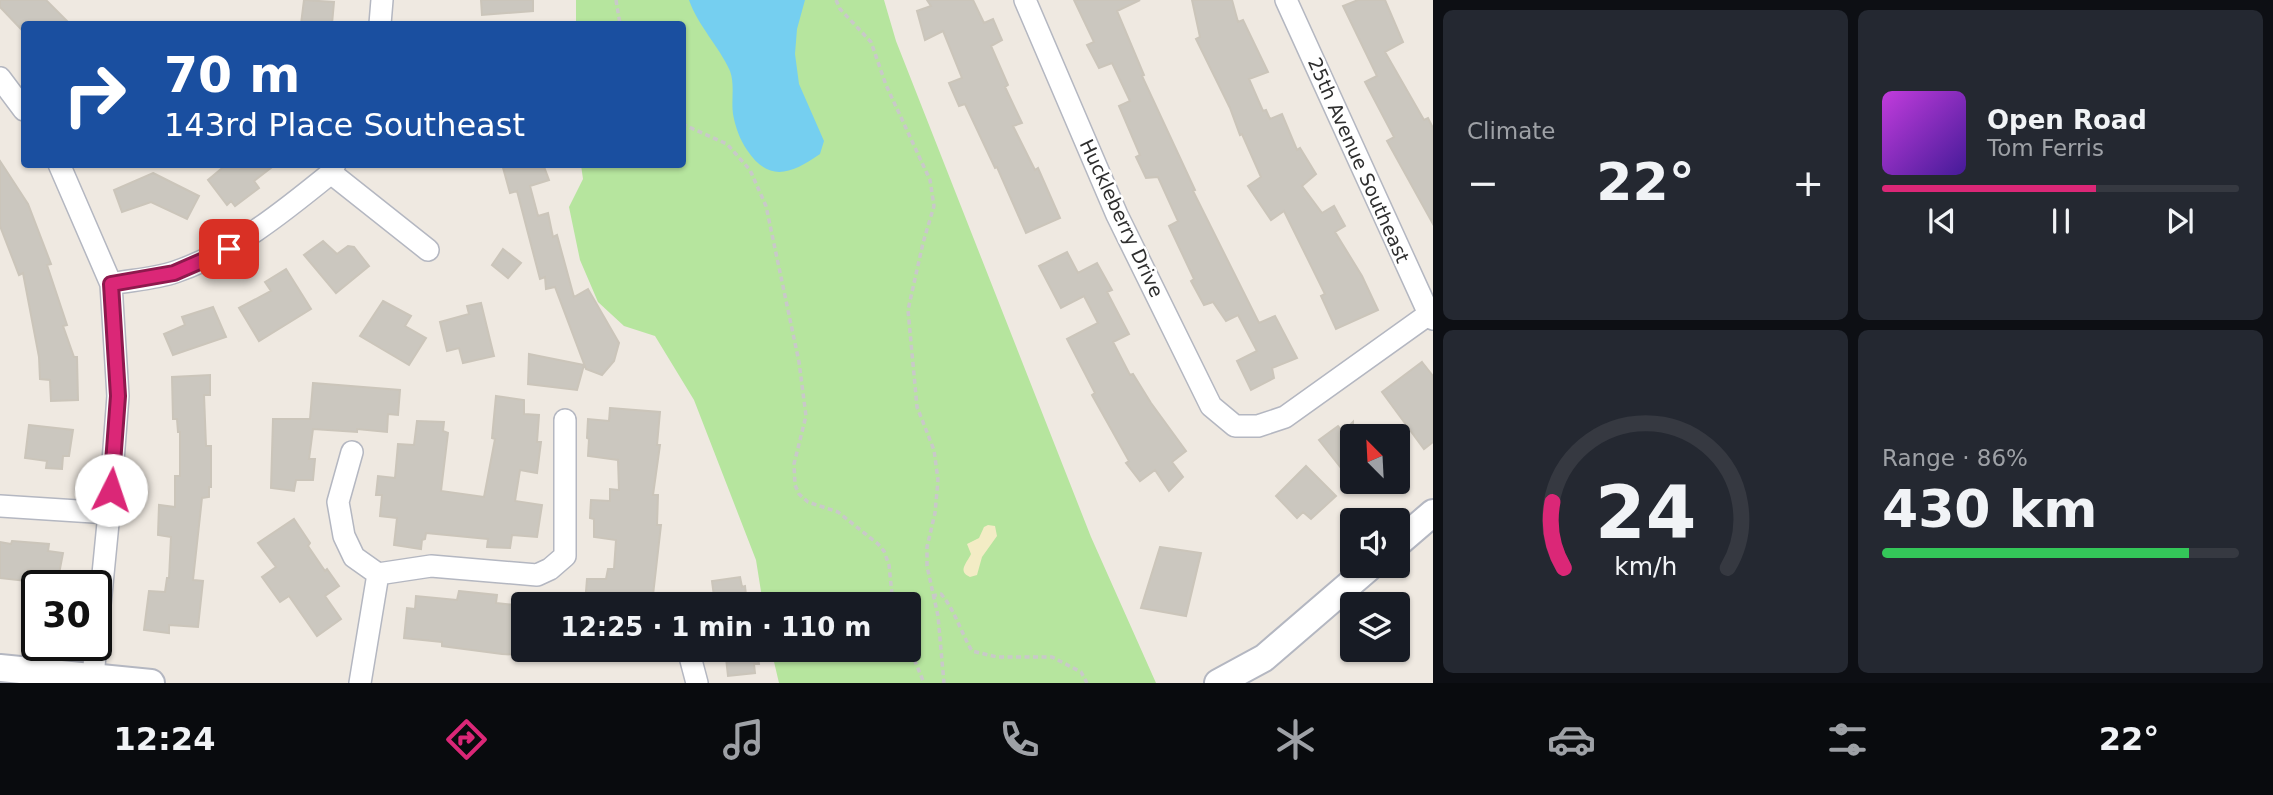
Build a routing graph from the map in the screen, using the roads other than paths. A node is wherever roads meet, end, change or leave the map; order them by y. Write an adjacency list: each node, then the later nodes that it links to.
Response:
1 (382, 0): 4 (street)
2 (1025, 0): 11 (street, Huckleberry Drive)
3 (1286, 0): 11 (street, 25th Avenue Southeast)
4 (380, 21)
5 (0, 78): 6 (street)
6 (21, 106)
7 (61, 168): 10 (street)
8 (333, 169): 9 (street); 10 (street)
9 (428, 250)
10 (111, 284): 15 (street)
11 (1431, 316)
12 (565, 420): 18 (street)
13 (352, 452): 18 (street)
14 (0, 506): 15 (street)
15 (109, 513): 22 (street)
16 (1433, 513): 17 (street)
17 (1410, 533)
18 (378, 574): 24 (street)
19 (1357, 578): 26 (street)
20 (691, 662): 25 (street)
21 (0, 668): 22 (street)
22 (93, 676): 23 (street)
23 (151, 683)
24 (360, 683)
25 (697, 683)
26 (1218, 683)

